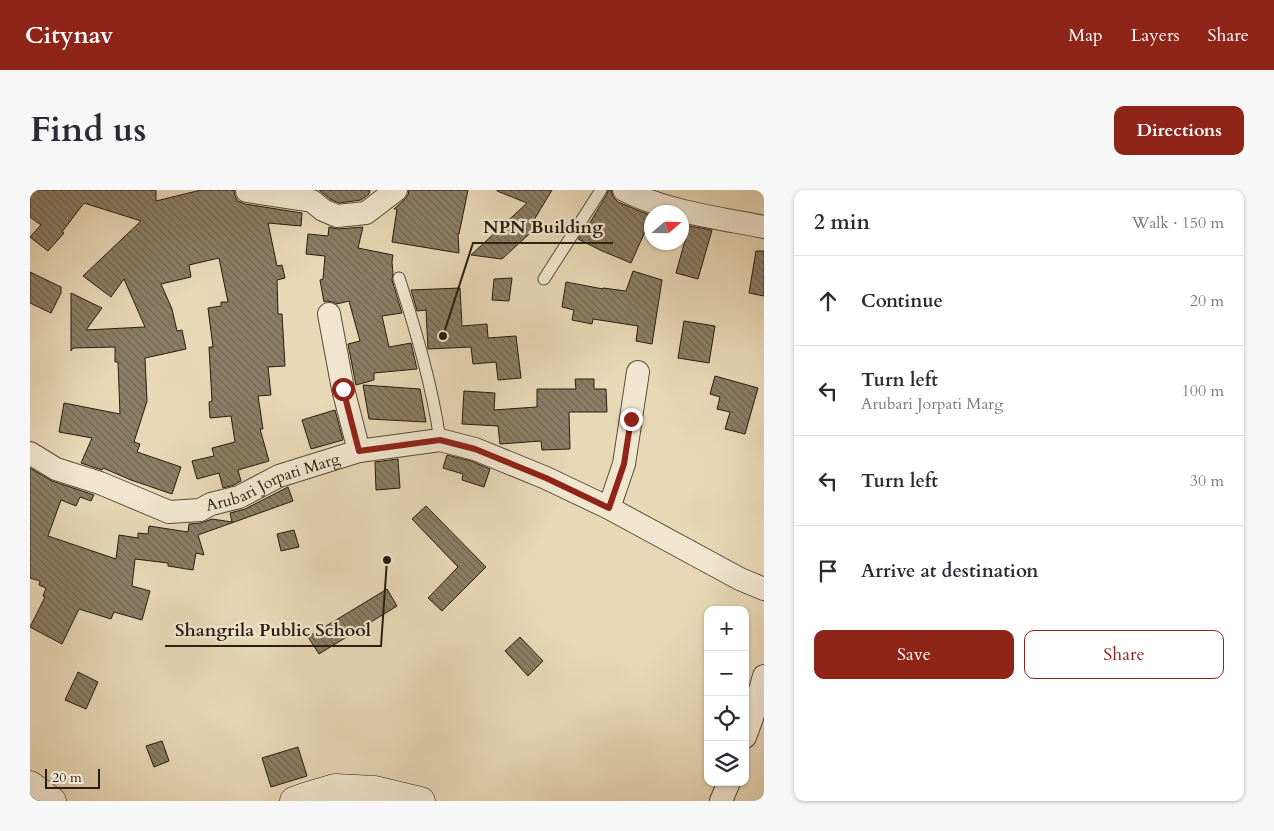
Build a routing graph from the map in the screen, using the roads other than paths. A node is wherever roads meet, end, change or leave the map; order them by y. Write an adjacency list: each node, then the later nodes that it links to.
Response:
1 (396, 190): 4 (street)
2 (601, 190): 7 (lane)
3 (624, 190): 5 (street)
4 (247, 191)
5 (764, 227)
6 (399, 278): 10 (lane)
7 (544, 279)
8 (329, 314): 11 (street)
9 (638, 372): 13 (street)
10 (440, 440): 11 (street, Arubari Jorpati Marg); 13 (street, Arubari Jorpati Marg)
11 (359, 451): 12 (street, Arubari Jorpati Marg)
12 (30, 453)
13 (609, 508): 14 (street, Arubari Jorpati Marg)
14 (764, 589)
15 (764, 676): 16 (street)
16 (749, 726)
17 (30, 785): 19 (main road)
18 (727, 786): 22 (street)
19 (52, 801)
20 (294, 801): 21 (main road)
21 (422, 801)
22 (721, 801)

